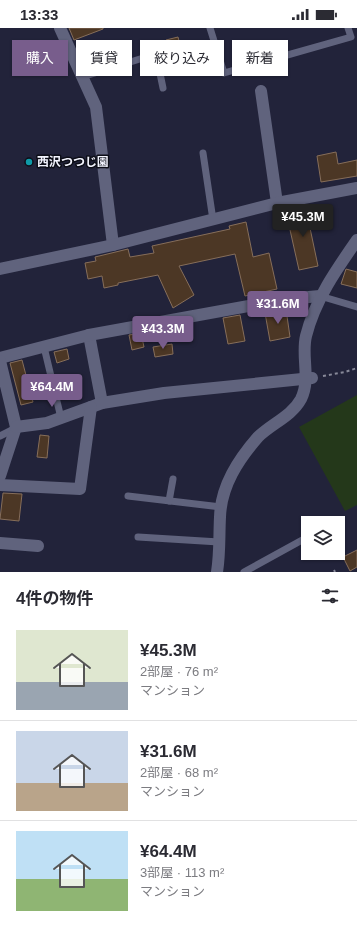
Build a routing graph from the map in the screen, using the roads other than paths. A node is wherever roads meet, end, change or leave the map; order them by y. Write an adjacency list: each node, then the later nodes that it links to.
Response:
1 (60, 28): 4 (street)
2 (210, 28): 3 (lane)
3 (348, 28)
4 (82, 77): 5 (lane); 12 (street)
5 (163, 88)
6 (261, 91): 9 (street)
7 (203, 152): 10 (lane)
8 (357, 188): 9 (street)
9 (277, 203): 10 (street)
10 (213, 220): 12 (street)
11 (357, 240): 14 (street)
12 (113, 245): 13 (street)
13 (0, 269)
14 (320, 296): 15 (lane); 16 (street); 20 (street)
15 (357, 307)
16 (90, 335): 17 (street); 21 (street)
17 (44, 347): 18 (street); 22 (lane)
18 (0, 358)
19 (0, 361): 23 (street)
20 (309, 379): 21 (street); 30 (street)
21 (97, 405): 22 (street); 27 (street)
22 (61, 418): 23 (street)
23 (16, 427): 24 (lane); 25 (street)
24 (0, 436)
25 (0, 476)
26 (173, 479): 29 (lane)
27 (0, 485)
28 (128, 496): 29 (lane)
29 (169, 501): 30 (lane)
30 (221, 507): 33 (street)
31 (138, 537): 33 (lane)
32 (301, 541): 37 (lane)
33 (219, 542): 36 (street)
34 (0, 543): 35 (street)
35 (38, 546)
36 (217, 572)
37 (244, 572)

